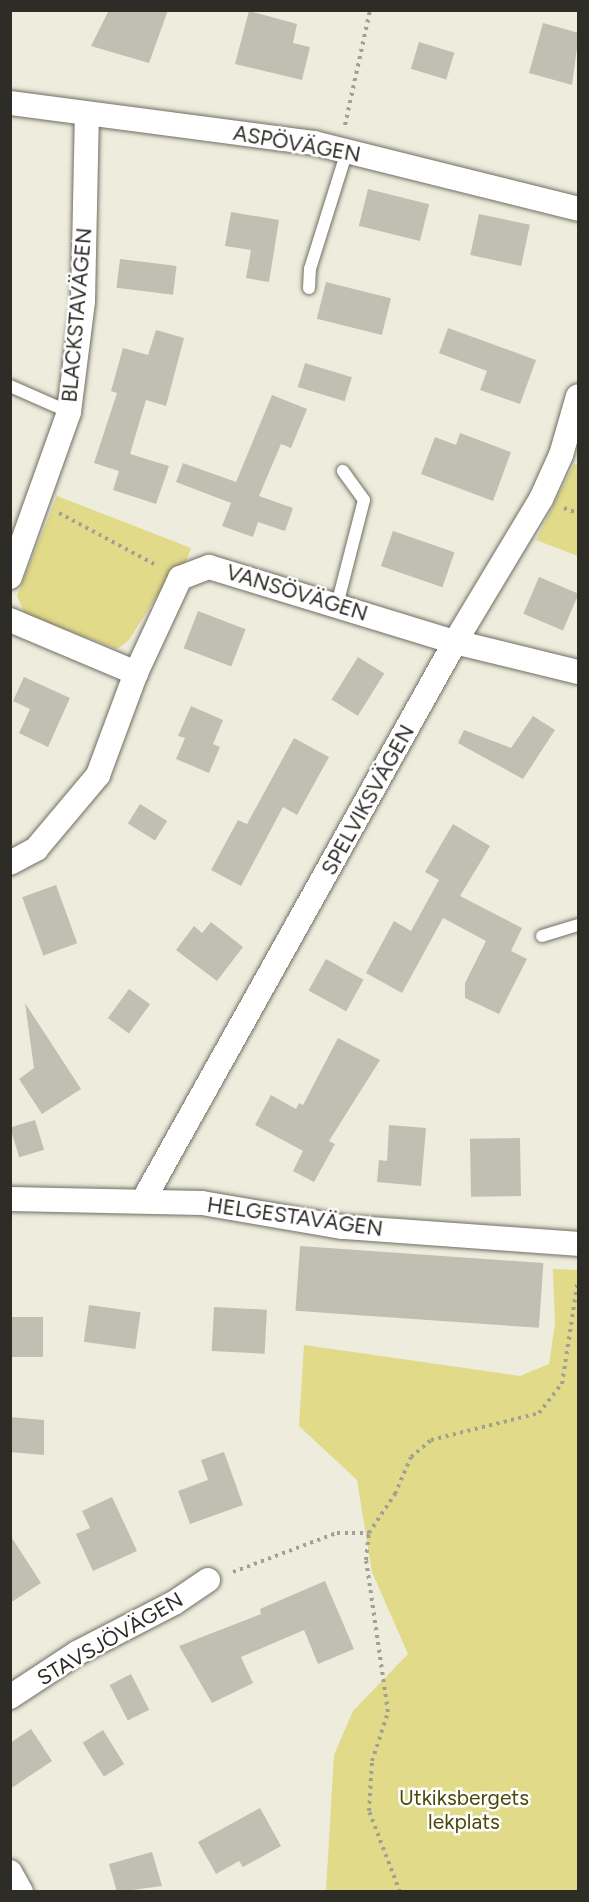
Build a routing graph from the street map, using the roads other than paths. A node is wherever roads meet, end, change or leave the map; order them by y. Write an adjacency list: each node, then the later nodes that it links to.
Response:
1 (10, 103): 2 (street, ASPÖVÄGEN)
2 (87, 114): 3 (street, ASPÖVÄGEN); 8 (street, BLACKSTAVÄGEN)
3 (343, 150): 4 (street, ASPÖVÄGEN); 5 (lane)
4 (579, 209)
5 (309, 288)
6 (10, 386): 8 (lane)
7 (579, 396): 13 (street, SPELVIKSVÄGEN)
8 (69, 412): 10 (street, BLACKSTAVÄGEN)
9 (343, 471): 11 (lane)
10 (10, 577)
11 (337, 604): 13 (street, VANSÖVÄGEN); 15 (street, VANSÖVÄGEN)
12 (10, 620): 15 (street)
13 (455, 642): 14 (street, VANSÖVÄGEN); 20 (street, SPELVIKSVÄGEN)
14 (579, 672)
15 (136, 673): 16 (street)
16 (10, 863)
17 (579, 925): 18 (lane)
18 (542, 936)
19 (10, 1199): 20 (street, HELGESTAVÄGEN)
20 (144, 1199): 21 (street, HELGESTAVÄGEN)
21 (579, 1244)
22 (208, 1580): 23 (street, STAVSJÖVÄGEN)
23 (10, 1697)
24 (10, 1872): 25 (street)
25 (21, 1892)

